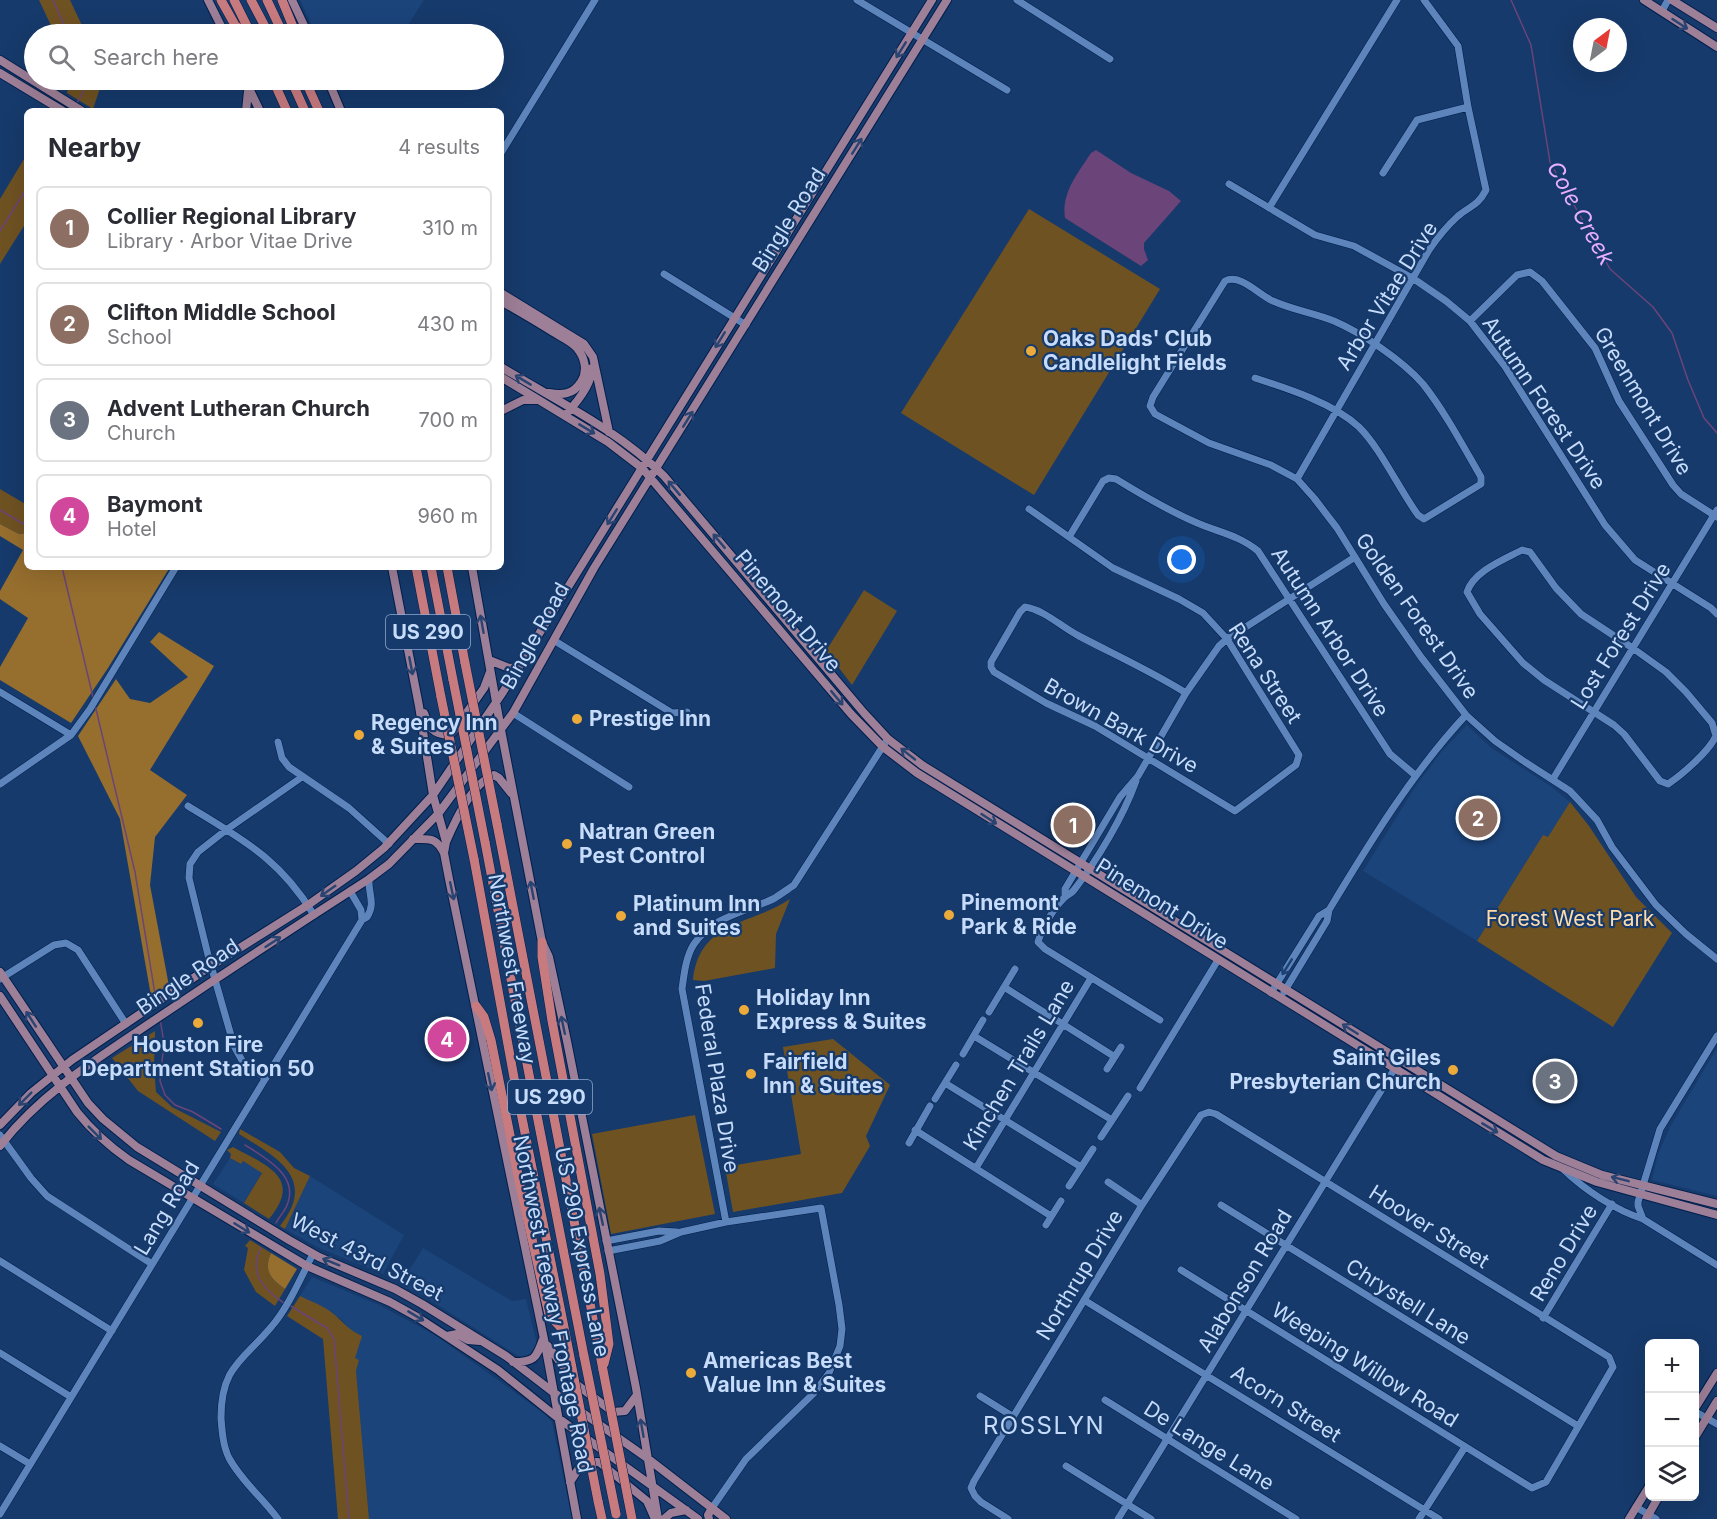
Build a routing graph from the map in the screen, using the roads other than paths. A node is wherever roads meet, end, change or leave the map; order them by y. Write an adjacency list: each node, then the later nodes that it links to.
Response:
1 (208, 0): 18 (main road)
2 (221, 0): 19 (highway)
3 (234, 0): 20 (highway)
4 (251, 0): 21 (highway)
5 (267, 0): 22 (highway)
6 (282, 0): 23 (highway)
7 (292, 0): 24 (main road)
8 (595, 0): 56 (street)
9 (857, 0): 26 (street)
10 (932, 0): 26 (main road, Bingle Road)
11 (947, 0): 27 (main road, Bingle Road)
12 (1017, 0): 29 (street)
13 (1397, 0): 61 (street)
14 (1424, 0): 47 (street, Arbor Vitae Drive)
15 (1644, 0): 17 (main road)
16 (1670, 0): 17 (street); 25 (main road)
17 (1662, 11): 28 (main road, one-way to 28)
18 (220, 24)
19 (233, 24)
20 (246, 24)
21 (264, 24)
22 (278, 24)
23 (292, 24)
24 (303, 24)
25 (1717, 28)
26 (911, 33): 27 (street); 58 (main road, Bingle Road, one-way to 58)
27 (923, 40): 43 (street); 59 (main road, Bingle Road, one-way to 27)
28 (1717, 47)
29 (1110, 59)
30 (0, 60): 31 (main road)
31 (9, 66): 32 (main road); 33 (main road)
32 (2, 74): 34 (main road)
33 (24, 75)
34 (24, 87)
35 (28, 90): 46 (main road)
36 (247, 90): 50 (main road)
37 (250, 90): 51 (main road)
38 (278, 90): 52 (highway)
39 (296, 90): 53 (highway)
40 (309, 90): 45 (highway)
41 (311, 90): 45 (highway)
42 (332, 90): 55 (main road)
43 (1007, 90)
44 (51, 91): 46 (main road); 49 (main road)
45 (312, 96): 54 (highway)
46 (45, 100): 48 (main road)
47 (1468, 107): 57 (street); 63 (street, Arbor Vitae Drive)
48 (57, 108)
49 (77, 108)
50 (247, 108)
51 (259, 108)
52 (286, 108)
53 (304, 108)
54 (318, 108)
55 (340, 108)
56 (504, 148)
57 (1383, 173)
58 (821, 177): 59 (main road); 66 (main road, Bingle Road)
59 (833, 184): 68 (main road, Bingle Road)
60 (1229, 184): 61 (street, Autumn Forest Drive)
61 (1269, 208): 63 (street, Autumn Forest Drive)
62 (664, 274): 66 (street)
63 (1414, 279): 67 (street, Autumn Forest Drive); 69 (street, Arbor Vitae Drive)
64 (504, 294): 70 (main road)
65 (504, 303): 76 (main road)
66 (734, 318): 68 (street); 74 (main road, Bingle Road, one-way to 74)
67 (1470, 321): 85 (street, Greenmont Drive); 98 (street, Autumn Forest Drive)
68 (746, 326): 75 (main road, Bingle Road)
69 (1374, 345): 79 (street, Arbor Vitae Drive); 79 (street); 83 (street, Golden Forest Drive)
70 (593, 357): 78 (main road); 80 (main road)
71 (504, 369): 76 (main road, Pinemont Drive, one-way to 71)
72 (504, 378): 76 (main road, Pinemont Drive)
73 (1255, 378): 79 (street)
74 (696, 380): 75 (main road); 81 (main road, Bingle Road)
75 (707, 388): 82 (main road, Bingle Road, one-way to 75)
76 (540, 395): 77 (main road); 78 (main road, Pinemont Drive)
77 (504, 410)
78 (568, 412): 80 (main road, Pinemont Drive); 81 (main road, Pinemont Drive, one-way to 81)
79 (1336, 412): 83 (street, Arbor Vitae Drive)
80 (609, 432): 81 (main road, Pinemont Drive)
81 (645, 464): 82 (main road, Pinemont Drive); 90 (main road, Bingle Road, one-way to 90)
82 (654, 473): 86 (main road, Pinemont Drive, one-way to 82); 87 (main road, Pinemont Drive); 91 (main road, Bingle Road)
83 (1297, 479): 89 (street, Golden Forest Drive)
84 (1029, 509): 88 (street, Rena Street)
85 (1716, 514): 98 (street, Lost Forest Drive)
86 (706, 525): 87 (main road); 100 (main road, Pinemont Drive, one-way to 86)
87 (700, 534): 101 (main road, Pinemont Drive)
88 (1069, 537): 99 (street, Autumn Arbor Drive); 105 (street, Rena Street)
89 (1355, 557): 99 (street); 118 (street, Golden Forest Drive)
90 (583, 563): 91 (main road); 109 (main road, Bingle Road)
91 (594, 568): 106 (main road, Bingle Road)
92 (174, 570): 120 (street)
93 (393, 570): 112 (main road, Northwest Freeway Frontage Road, one-way to 112)
94 (417, 570): 242 (highway, Northwest Freeway / US 290, bridge)
95 (432, 570): 282 (highway, US 290 Express Lane, bridge)
96 (448, 570): 249 (highway, Northwest Freeway / US 290, bridge)
97 (473, 570): 108 (main road, one-way to 97)
98 (1673, 583): 103 (street, Autumn Forest Drive); 107 (street, Lost Forest Drive)
99 (1289, 598): 105 (street); 124 (street, Autumn Arbor Drive)
100 (770, 602): 101 (main road); 102 (main road, Pinemont Drive)
101 (762, 609): 104 (main road, Pinemont Drive)
102 (778, 613): 104 (main road); 122 (main road, Pinemont Drive)
103 (1717, 614)
104 (772, 621): 122 (main road, Pinemont Drive, one-way to 122)
105 (1227, 639): 113 (street); 129 (street, Rena Street)
106 (555, 641): 115 (street); 117 (main road, Bingle Road)
107 (1634, 649): 116 (street, Lost Forest Drive); 116 (street); 116 (street)
108 (489, 660): 109 (main road); 110 (main road)
109 (519, 667): 114 (main road, Bingle Road)
110 (490, 670): 112 (main road); 114 (main road)
111 (0, 692): 120 (street)
112 (417, 692): 130 (main road, Northwest Freeway Frontage Road)
113 (1186, 693): 123 (street); 123 (street, Brown Bark Drive)
114 (497, 702): 119 (main road); 130 (main road, Bingle Road)
115 (687, 711)
116 (1593, 712): 126 (street, Lost Forest Drive)
117 (513, 713): 119 (main road, Bingle Road); 128 (street)
118 (1466, 715): 124 (street); 126 (street, Golden Forest Drive)
119 (501, 730): 131 (main road); 133 (main road, Bingle Road)
120 (71, 735): 127 (street)
121 (278, 742): 125 (street)
122 (886, 743): 139 (main road, Pinemont Drive, one-way to 122); 140 (main road, Pinemont Drive, one-way to 140); 226 (street, Federal Plaza Drive)
123 (1149, 757): 129 (street, Brown Bark Drive); 139 (street)
124 (1414, 775): 144 (street)
125 (302, 777): 134 (street); 137 (street)
126 (1553, 779): 152 (street, Golden Forest Drive)
127 (0, 784)
128 (630, 787)
129 (1259, 793)
130 (433, 795): 133 (main road, Northwest Freeway Frontage Road); 137 (main road, Bingle Road)
131 (515, 802): 136 (main road); 150 (main road, one-way to 131)
132 (188, 806): 134 (street)
133 (438, 814): 135 (main road, Bingle Road); 136 (main road, Northwest Freeway Frontage Road)
134 (226, 830): 143 (street); 154 (street)
135 (413, 839): 138 (main road); 141 (main road, Bingle Road)
136 (446, 842): 138 (main road, Northwest Freeway Frontage Road)
137 (386, 846): 142 (main road); 143 (main road, Bingle Road, one-way to 143)
138 (444, 853): 167 (main road, Northwest Freeway Frontage Road, one-way to 167)
139 (1085, 866): 140 (street); 147 (main road, Pinemont Drive)
140 (1079, 875): 148 (main road, Pinemont Drive); 157 (street)
141 (369, 879): 142 (main road, Bingle Road); 146 (street, Lang Road)
142 (350, 891): 145 (main road, Bingle Road); 146 (street)
143 (308, 905): 145 (street); 154 (main road, Bingle Road)
144 (1329, 910): 149 (street); 151 (street)
145 (314, 915): 158 (main road, Bingle Road, one-way to 145)
146 (363, 920): 186 (street, Lang Road)
147 (1180, 925): 148 (main road); 160 (main road, Pinemont Drive)
148 (1175, 934): 153 (main road, Pinemont Drive)
149 (1305, 939): 151 (street); 160 (street, one-way to 160)
150 (543, 942): 229 (main road, one-way to 150); 249 (highway)
151 (1313, 945): 162 (street)
152 (1717, 959)
153 (1218, 960): 163 (main road, Pinemont Drive); 189 (street)
154 (211, 966): 158 (street); 159 (main road, Bingle Road)
155 (1015, 969): 161 (street)
156 (1, 976): 171 (street); 180 (main road, West 43rd Street, one-way to 156)
157 (1091, 978): 170 (street); 172 (street, Kinchen Trails Lane)
158 (215, 980): 164 (main road, Bingle Road); 186 (street)
159 (185, 984): 164 (main road); 171 (main road, Bingle Road)
160 (1277, 984): 162 (main road, Pinemont Drive); 163 (street)
161 (1004, 987): 168 (street); 172 (street)
162 (1285, 989): 166 (street); 178 (main road, Pinemont Drive, one-way to 162)
163 (1272, 993): 166 (main road, Pinemont Drive)
164 (192, 994): 185 (main road, Bingle Road)
165 (0, 996): 184 (main road, West 43rd Street)
166 (1280, 998): 182 (main road, Pinemont Drive)
167 (476, 1006): 242 (highway); 244 (main road, Northwest Freeway Frontage Road, one-way to 244)
168 (989, 1012)
169 (983, 1020): 173 (street)
170 (1160, 1020)
171 (126, 1024): 180 (main road, Bingle Road)
172 (1063, 1025): 177 (street); 183 (street, Kinchen Trails Lane)
173 (974, 1036): 176 (street); 183 (street)
174 (1717, 1036): 214 (street)
175 (1121, 1047): 177 (street)
176 (963, 1054)
177 (1115, 1058): 181 (street)
178 (1400, 1060): 182 (street, Alabonson Road); 192 (main road, Pinemont Drive)
179 (956, 1065): 187 (street)
180 (62, 1067): 184 (main road, Bingle Road); 185 (main road, West 43rd Street)
181 (1107, 1069)
182 (1394, 1069): 194 (main road, Pinemont Drive); 211 (street, Alabonson Road)
183 (1034, 1072): 196 (street, Kinchen Trails Lane); 197 (street)
184 (52, 1075): 188 (main road, West 43rd Street); 198 (main road, Bingle Road, one-way to 198)
185 (70, 1078): 188 (main road, Bingle Road); 203 (main road, West 43rd Street)
186 (266, 1078): 212 (street, Lang Road)
187 (945, 1083): 191 (street); 196 (street)
188 (60, 1087): 201 (main road, Bingle Road); 205 (main road, West 43rd Street, one-way to 205)
189 (1140, 1088)
190 (1128, 1096): 197 (street)
191 (935, 1099)
192 (1473, 1105): 194 (main road); 206 (main road, Pinemont Drive)
193 (930, 1106): 199 (street)
194 (1468, 1114): 206 (main road, Pinemont Drive, one-way to 206)
195 (1223, 1119): 211 (street, Hoover Street); 220 (street, Northrup Drive)
196 (1005, 1120): 207 (street); 208 (street, Kinchen Trails Lane)
197 (1112, 1120): 200 (street)
198 (0, 1125)
199 (915, 1130): 202 (street); 208 (street)
200 (1101, 1137)
201 (1, 1140): 232 (street)
202 (909, 1143)
203 (137, 1147): 205 (main road); 212 (main road, West 43rd Street)
204 (1093, 1149): 207 (street)
205 (129, 1160): 215 (main road, West 43rd Street)
206 (1554, 1160): 209 (main road, Pinemont Drive); 214 (main road, Pinemont Drive, one-way to 206)
207 (1081, 1167): 213 (street)
208 (975, 1168): 224 (street)
209 (1564, 1170): 214 (main road, Pinemont Drive); 218 (street)
210 (1108, 1182): 220 (street)
211 (1325, 1182): 228 (street, Alabonson Road); 240 (street, Hoover Street)
212 (200, 1185): 215 (street, Lang Road); 230 (main road, West 43rd Street)
213 (1069, 1186)
214 (1641, 1189): 217 (main road, Pinemont Drive); 222 (main road, Pinemont Drive); 225 (street)
215 (193, 1197): 232 (street, Lang Road); 234 (main road, West 43rd Street, one-way to 234)
216 (1061, 1201): 224 (street)
217 (1707, 1201): 219 (main road, Pinemont Drive); 222 (main road)
218 (1612, 1204): 225 (street); 240 (street, Reno Drive)
219 (1717, 1204)
220 (1142, 1205): 237 (street, Northrup Drive)
221 (1221, 1205): 228 (street, Chrystell Lane)
222 (1704, 1211): 223 (main road, Pinemont Drive)
223 (1717, 1215)
224 (1051, 1216): 227 (street)
225 (1643, 1219): 233 (street)
226 (726, 1222): 229 (street); 278 (street)
227 (1046, 1225)
228 (1286, 1245): 239 (street, Alabonson Road); 264 (street, Chrystell Lane)
229 (607, 1246): 253 (main road)
230 (313, 1254): 234 (street); 236 (main road, West 43rd Street, one-way to 230)
231 (0, 1262): 241 (street)
232 (152, 1264): 241 (street, Lang Road)
233 (1717, 1265)
234 (307, 1266): 238 (main road, West 43rd Street); 284 (street)
235 (1181, 1270): 239 (street, Weeping Willow Road)
236 (398, 1290): 238 (main road); 245 (main road, West 43rd Street)
237 (1084, 1300): 250 (street, Acorn Street); 260 (street, Northrup Drive)
238 (390, 1302): 243 (main road, West 43rd Street, one-way to 243)
239 (1246, 1311): 250 (street, Alabonson Road); 268 (street, Weeping Willow Road)
240 (1543, 1318): 264 (street, Hoover Street)
241 (112, 1331): 255 (street, Lang Road)
242 (564, 1332): 286 (highway, Northwest Freeway / US 290, bridge)
243 (447, 1336): 245 (main road); 248 (main road, West 43rd Street)
244 (545, 1340): 247 (main road); 252 (main road, Northwest Freeway Frontage Road); 253 (main road)
245 (483, 1341): 247 (main road, West 43rd Street)
246 (0, 1353): 255 (street)
247 (510, 1359): 248 (main road); 252 (main road, West 43rd Street)
248 (498, 1370): 261 (main road, West 43rd Street)
249 (603, 1370): 287 (highway, Northwest Freeway / US 290, bridge)
250 (1207, 1374): 266 (street, Alabonson Road); 280 (street, Acorn Street)
251 (1717, 1374): 258 (main road)
252 (553, 1392): 261 (main road, Northwest Freeway Frontage Road); 269 (main road, West 43rd Street)
253 (637, 1395): 269 (main road, one-way to 253)
254 (980, 1396): 260 (street)
255 (71, 1397): 270 (street, Lang Road)
256 (1105, 1400): 266 (street, De Lange Lane)
257 (1717, 1401): 262 (main road)
258 (1699, 1404)
259 (1699, 1413): 262 (street)
260 (1012, 1416): 293 (street, Northrup Drive)
261 (558, 1418): 272 (main road, Northwest Freeway Frontage Road); 273 (main road, West 43rd Street)
262 (1707, 1418): 263 (street); 265 (main road)
263 (1717, 1425)
264 (1578, 1426): 268 (street, Weeping Willow Road)
265 (1699, 1432)
266 (1167, 1439): 276 (street, Alabonson Road); 296 (street, De Lange Lane)
267 (0, 1446): 270 (street)
268 (1465, 1447): 280 (street)
269 (648, 1458): 273 (main road); 278 (main road, West 43rd Street)
270 (30, 1464): 281 (street, Lang Road)
271 (1066, 1466): 276 (street)
272 (570, 1482): 285 (main road, Northwest Freeway Frontage Road); 288 (main road)
273 (652, 1486): 279 (main road, West 43rd Street); 288 (main road)
274 (1645, 1493): 277 (main road)
275 (1657, 1501): 283 (main road)
276 (1127, 1504): 294 (street, Alabonson Road); 295 (street)
277 (1636, 1507): 283 (street); 299 (main road)
278 (712, 1508): 291 (main road); 292 (main road, West 43rd Street)
279 (686, 1510): 289 (main road); 290 (main road, West 43rd Street)
280 (1425, 1510): 297 (street); 298 (street, Acorn Street)
281 (0, 1514)
282 (616, 1516)
283 (1650, 1518)
284 (278, 1519)
285 (577, 1519)
286 (602, 1519)
287 (632, 1519)
288 (656, 1519)
289 (664, 1519)
290 (698, 1519)
291 (709, 1519)
292 (726, 1519)
293 (1008, 1519)
294 (1118, 1519)
295 (1151, 1519)
296 (1296, 1519)
297 (1419, 1519)
298 (1439, 1519)
299 (1629, 1519)

